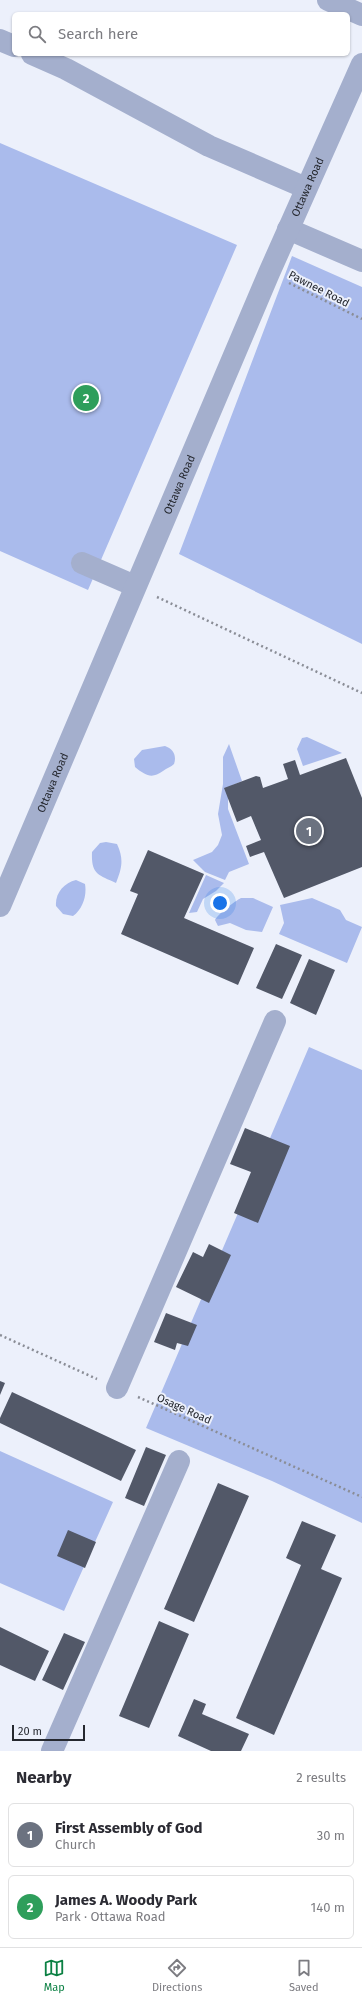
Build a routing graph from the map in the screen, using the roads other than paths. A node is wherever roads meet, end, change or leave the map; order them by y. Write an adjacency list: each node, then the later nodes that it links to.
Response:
1 (328, 0): 2 (street)
2 (362, 15)
3 (0, 40): 4 (street)
4 (12, 45)
5 (37, 56): 8 (street)
6 (362, 64): 7 (street, Ottawa Road)
7 (356, 94): 8 (street, Ottawa Road)
8 (306, 188): 9 (street, Ottawa Road)
9 (288, 229): 10 (street); 12 (street, Ottawa Road)
10 (362, 261)
11 (82, 563): 12 (street)
12 (135, 586): 13 (street, Ottawa Road)
13 (0, 906)
14 (275, 1021): 15 (street)
15 (117, 1388)
16 (179, 1461): 17 (street)
17 (52, 1751)

